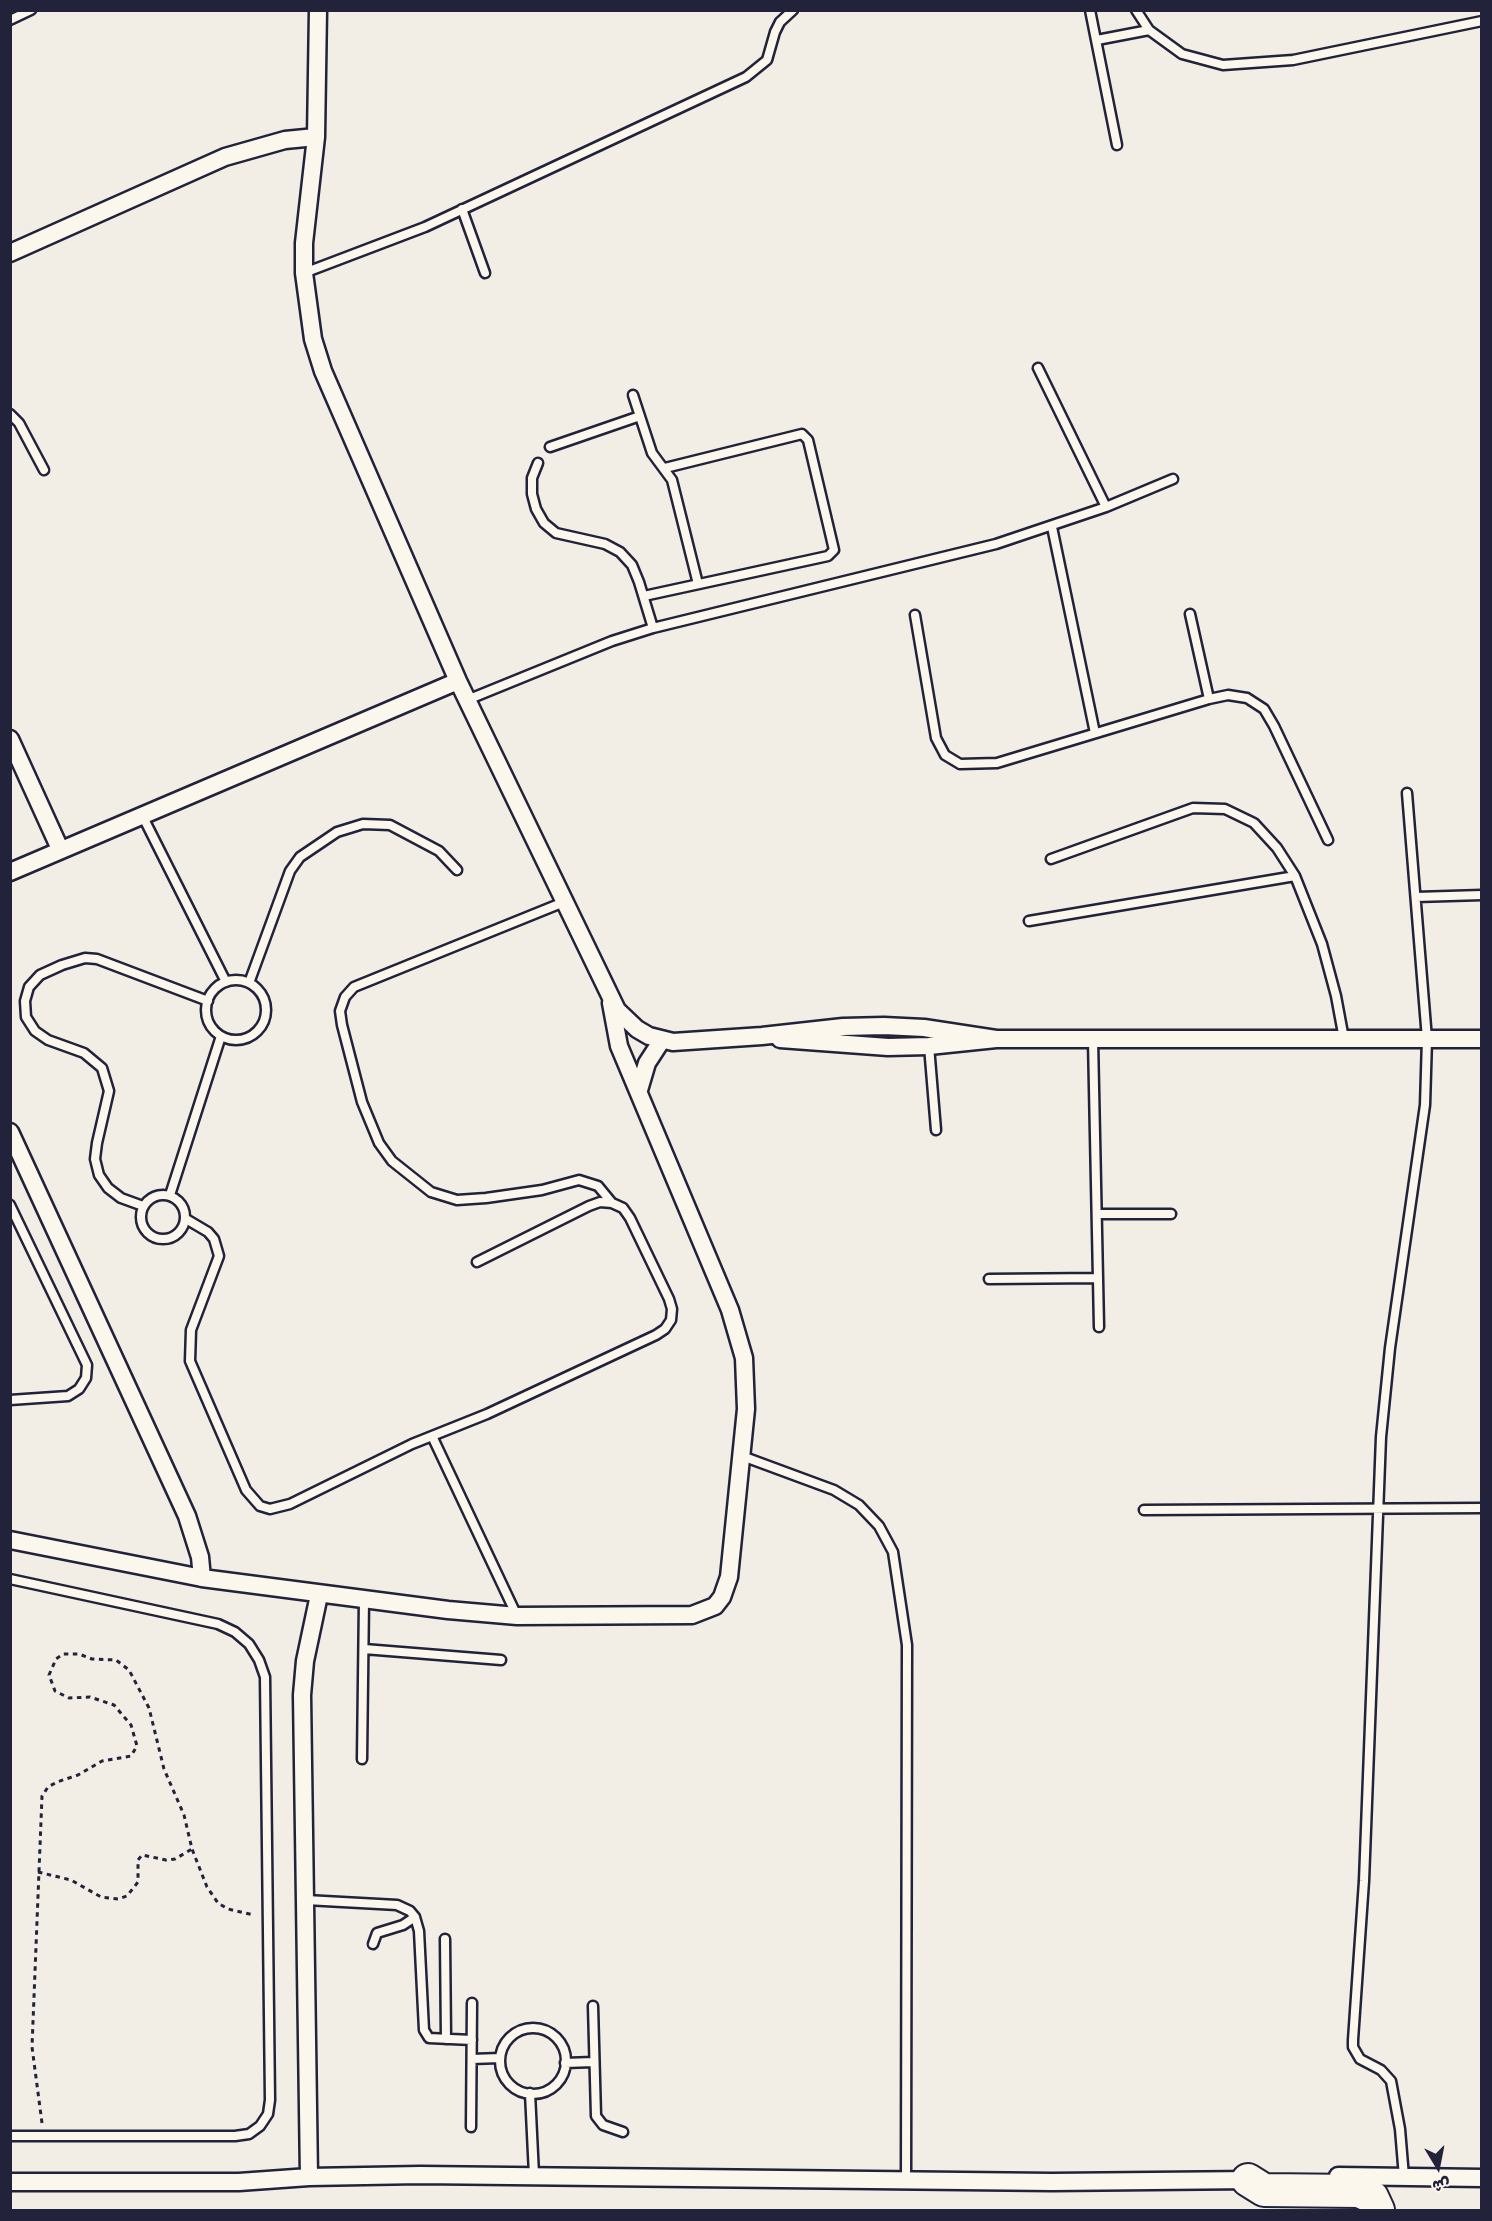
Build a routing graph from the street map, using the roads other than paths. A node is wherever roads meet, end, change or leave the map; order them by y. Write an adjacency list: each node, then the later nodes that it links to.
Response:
1 (31, 10): 6 (lane)
2 (318, 10): 10 (street)
3 (793, 10): 12 (lane)
4 (1090, 10): 9 (lane)
5 (1136, 10): 8 (lane)
6 (10, 20)
7 (1482, 21): 8 (lane)
8 (1149, 30): 9 (lane)
9 (1097, 40): 11 (lane)
10 (316, 137): 13 (street); 14 (street)
11 (1117, 146)
12 (462, 209): 14 (lane); 15 (lane)
13 (10, 253)
14 (304, 273): 32 (street)
15 (485, 273)
16 (1038, 368): 25 (lane)
17 (633, 394): 19 (lane)
18 (10, 414): 23 (lane)
19 (640, 416): 20 (lane); 22 (lane)
20 (550, 447)
21 (538, 463): 28 (lane)
22 (665, 468): 27 (lane); 27 (lane)
23 (44, 470)
24 (1173, 479): 25 (lane)
25 (1106, 507): 26 (lane)
26 (1052, 527): 31 (lane); 35 (lane)
27 (698, 584): 28 (lane)
28 (644, 596): 31 (lane)
29 (1190, 614): 33 (lane)
30 (915, 615): 35 (lane)
31 (653, 628): 34 (lane)
32 (458, 681): 34 (street); 38 (street)
33 (1209, 699): 35 (lane); 39 (lane)
34 (467, 700): 47 (street)
35 (1095, 733)
36 (10, 738): 40 (street)
37 (1407, 793): 46 (lane)
38 (142, 815): 40 (street); 49 (lane)
39 (1328, 840)
40 (60, 849): 43 (street)
41 (1051, 859): 44 (lane)
42 (457, 870): 50 (lane)
43 (10, 872)
44 (1295, 876): 48 (lane); 56 (lane)
45 (1482, 895): 46 (lane)
46 (1416, 897): 57 (lane)
47 (564, 902): 51 (street); 66 (lane)
48 (1029, 921)
49 (226, 982): 50 (lane); 52 (lane)
50 (249, 983): 53 (lane)
51 (611, 998): 59 (street); 62 (street)
52 (208, 1001): 53 (lane); 67 (lane)
53 (221, 1036): 65 (lane)
54 (762, 1036): 55 (street); 59 (street); 61 (street)
55 (996, 1039): 60 (street); 61 (street)
56 (1344, 1039): 57 (street); 60 (street)
57 (1427, 1039): 58 (street); 80 (lane)
58 (1482, 1039)
59 (662, 1040): 62 (street)
60 (1093, 1040): 69 (lane)
61 (929, 1046): 63 (lane)
62 (639, 1090): 78 (street)
63 (936, 1130)
64 (10, 1132): 83 (street)
65 (170, 1195): 67 (lane); 71 (lane)
66 (612, 1203): 72 (lane); 77 (lane)
67 (143, 1206): 71 (lane)
68 (12, 1211): 76 (lane)
69 (1097, 1214): 70 (lane); 73 (lane)
70 (1171, 1214)
71 (186, 1219): 77 (lane)
72 (477, 1262)
73 (1098, 1278): 74 (lane); 75 (lane)
74 (989, 1279)
75 (1099, 1327)
76 (10, 1400)
77 (432, 1436): 87 (lane)
78 (742, 1456): 87 (street); 111 (lane)
79 (1482, 1508): 80 (lane)
80 (1377, 1509): 81 (lane); 109 (lane)
81 (1144, 1510)
82 (10, 1540): 83 (street)
83 (202, 1578): 85 (street)
84 (10, 1579): 106 (lane)
85 (320, 1595): 86 (street); 91 (street)
86 (364, 1600): 87 (street); 88 (lane)
87 (517, 1616)
88 (364, 1649): 89 (lane); 90 (lane)
89 (501, 1660)
90 (362, 1759)
91 (306, 1900): 92 (lane); 108 (street)
92 (415, 1917): 94 (lane); 97 (lane)
93 (445, 1939): 97 (lane)
94 (373, 1944)
95 (472, 2003): 98 (lane)
96 (592, 2006): 101 (lane)
97 (446, 2039): 98 (lane)
98 (472, 2040): 100 (lane)
99 (500, 2058): 100 (lane); 102 (lane); 103 (lane)
100 (472, 2059): 104 (lane)
101 (593, 2062): 102 (lane); 105 (lane)
102 (565, 2063): 103 (lane)
103 (530, 2093): 107 (lane)
104 (471, 2127)
105 (623, 2132)
106 (10, 2136)
107 (534, 2175): 108 (street); 111 (street)
108 (309, 2177): 113 (street)
109 (1404, 2177): 110 (street); 112 (street)
110 (1482, 2178)
111 (906, 2180): 112 (street)
112 (1248, 2180): 114 (highway)
113 (10, 2182)
114 (1378, 2211)

